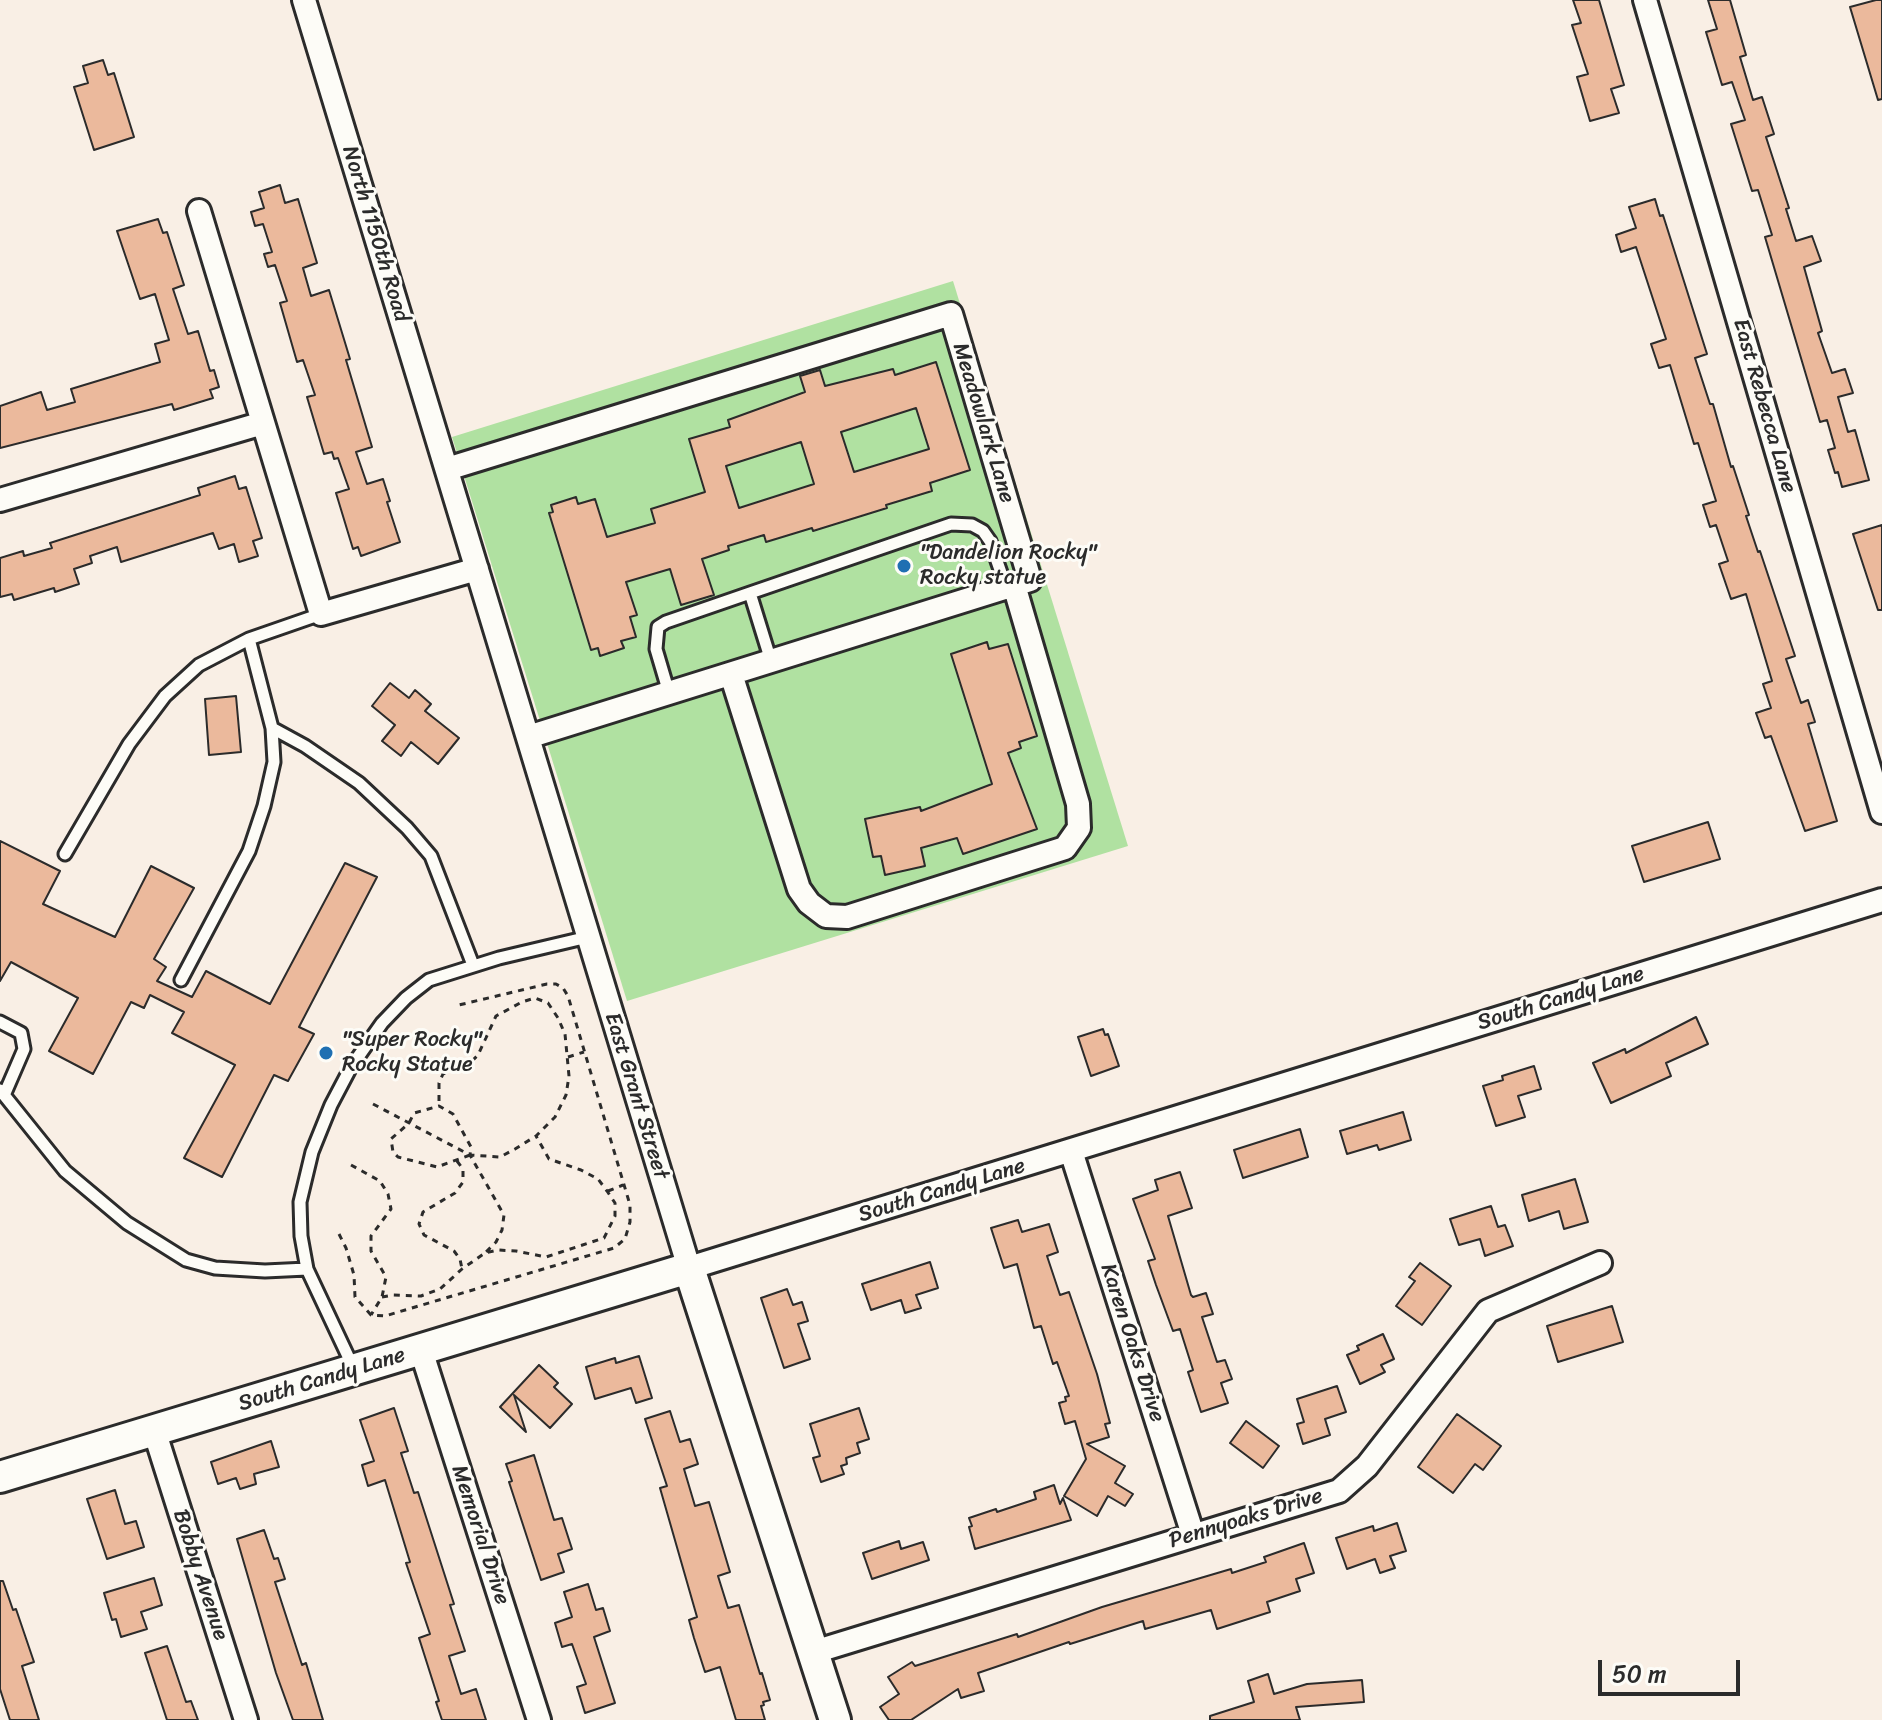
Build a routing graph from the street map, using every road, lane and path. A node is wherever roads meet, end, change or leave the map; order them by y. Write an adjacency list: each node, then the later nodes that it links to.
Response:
1 (304, 0): 5 (street, North 1150th Road)
2 (1645, 0): 17 (street, East Rebecca Lane)
3 (199, 211): 4 (street)
4 (263, 423): 6 (street); 10 (street)
5 (447, 469): 7 (street, East Grant Street); 8 (street, Meadowlark Lane)
6 (0, 500)
7 (477, 569): 10 (street); 16 (street, East Grant Street)
8 (1010, 586): 9 (lane); 12 (street); 13 (street)
9 (750, 593): 12 (lane); 14 (lane)
10 (321, 614): 11 (lane)
11 (249, 639): 15 (lane); 18 (lane)
12 (771, 661): 13 (street)
13 (731, 674): 14 (street)
14 (669, 693): 16 (street)
15 (272, 728): 21 (lane); 22 (lane)
16 (528, 737): 20 (street, East Grant Street)
17 (1882, 812)
18 (65, 854)
19 (1882, 900): 32 (street, South Candy Lane)
20 (588, 937): 21 (lane); 43 (street, East Grant Street)
21 (473, 965): 44 (lane)
22 (181, 980)
23 (459, 1005): 25 (path)
24 (0, 1022): 27 (lane)
25 (584, 1052): 26 (path); 36 (path)
26 (568, 1057): 29 (path); 31 (path)
27 (2, 1091): 44 (lane)
28 (373, 1104): 30 (path)
29 (439, 1106): 30 (path); 33 (path)
30 (409, 1123): 33 (path); 34 (path)
31 (536, 1136): 33 (path); 37 (path)
32 (1071, 1151): 43 (street, South Candy Lane); 54 (street, Karen Oaks Drive)
33 (470, 1155): 34 (path); 39 (path)
34 (457, 1161): 45 (path)
35 (351, 1165): 47 (path)
36 (623, 1185): 37 (path); 41 (path)
37 (607, 1191): 40 (path)
38 (339, 1234): 49 (path)
39 (485, 1253): 40 (path); 45 (path)
40 (564, 1253): 41 (path)
41 (566, 1263): 48 (path)
42 (1600, 1263): 54 (street, Pennyoaks Drive)
43 (689, 1268): 50 (main road, South Candy Lane); 55 (main road, East Grant Street)
44 (307, 1269): 51 (lane)
45 (462, 1269): 46 (path)
46 (423, 1296): 47 (path); 48 (path)
47 (382, 1297): 49 (path)
48 (426, 1306): 49 (path)
49 (371, 1315)
50 (421, 1350): 51 (main road, South Candy Lane); 57 (street, Memorial Drive)
51 (354, 1370): 52 (main road, South Candy Lane)
52 (154, 1430): 53 (main road, South Candy Lane); 56 (street, Bobby Avenue)
53 (0, 1477)
54 (1193, 1535): 55 (street, Pennyoaks Drive)
55 (814, 1652): 58 (main road, East Grant Street)
56 (246, 1720)
57 (539, 1720)
58 (835, 1720)

